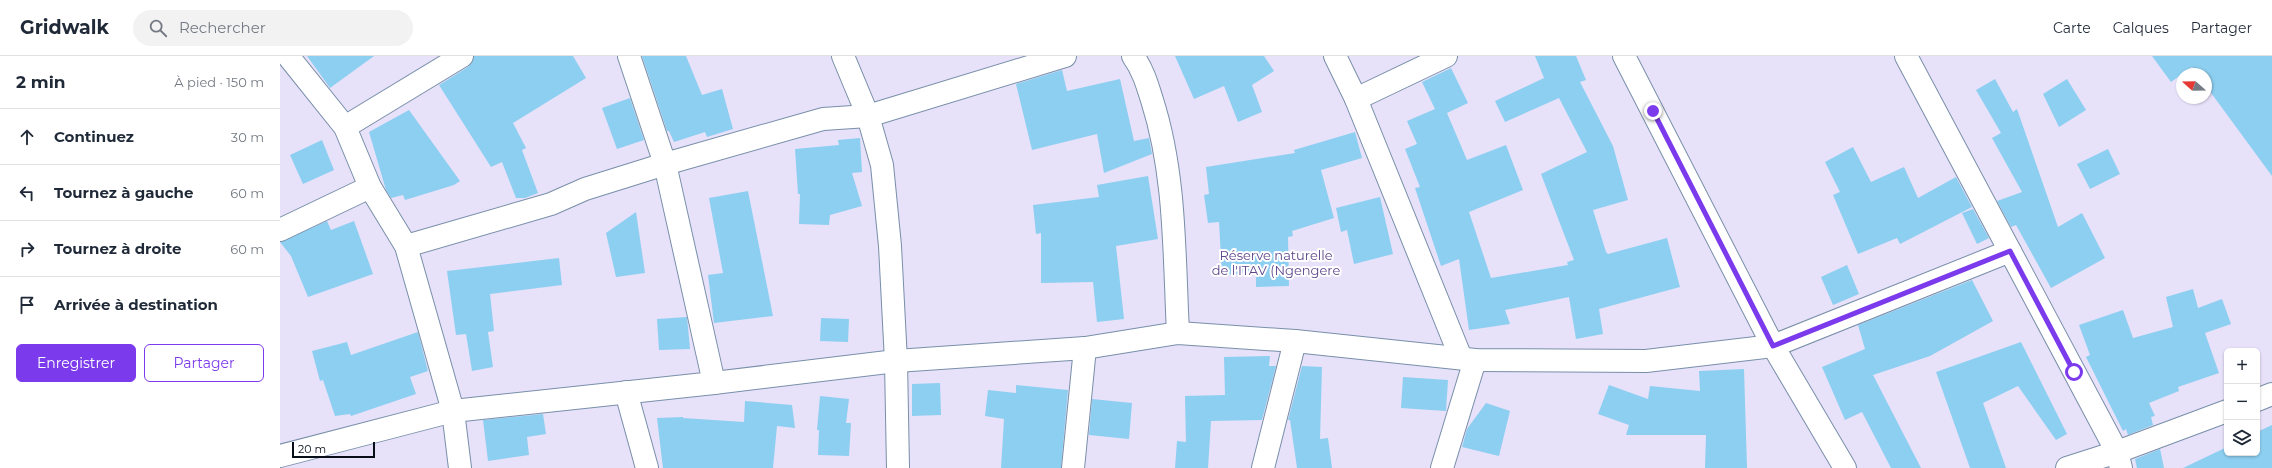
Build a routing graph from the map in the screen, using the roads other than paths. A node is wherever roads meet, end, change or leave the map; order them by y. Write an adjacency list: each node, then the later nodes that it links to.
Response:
1 (288, 56): 13 (street)
2 (462, 56): 13 (street)
3 (629, 56): 14 (street)
4 (843, 56): 12 (street)
5 (1065, 56): 12 (street)
6 (1134, 56): 19 (street)
7 (1335, 56): 11 (street)
8 (1446, 56): 11 (street)
9 (1624, 56): 21 (street)
10 (1906, 56): 18 (street)
11 (1356, 99): 23 (street)
12 (868, 116): 14 (street); 24 (street)
13 (345, 127): 15 (street)
14 (664, 164): 17 (street); 25 (street)
15 (370, 187): 16 (street); 17 (street)
16 (280, 230)
17 (406, 246): 29 (street)
18 (2010, 251): 21 (street); 32 (street)
19 (1178, 333): 20 (street); 22 (street)
20 (1295, 341): 23 (street); 37 (street)
21 (1773, 346): 23 (street); 39 (street)
22 (1085, 348): 24 (street); 36 (street)
23 (1468, 359): 38 (street)
24 (896, 361): 25 (street); 35 (street)
25 (714, 383): 26 (street)
26 (626, 392): 29 (street); 34 (street)
27 (2272, 394): 28 (street)
28 (2260, 399)
29 (453, 411): 31 (street); 33 (street)
30 (2224, 412): 32 (street)
31 (280, 456)
32 (2119, 460): 40 (street)
33 (460, 468)
34 (647, 468)
35 (898, 468)
36 (1073, 468)
37 (1263, 468)
38 (1442, 468)
39 (1845, 468)
40 (2067, 468)

